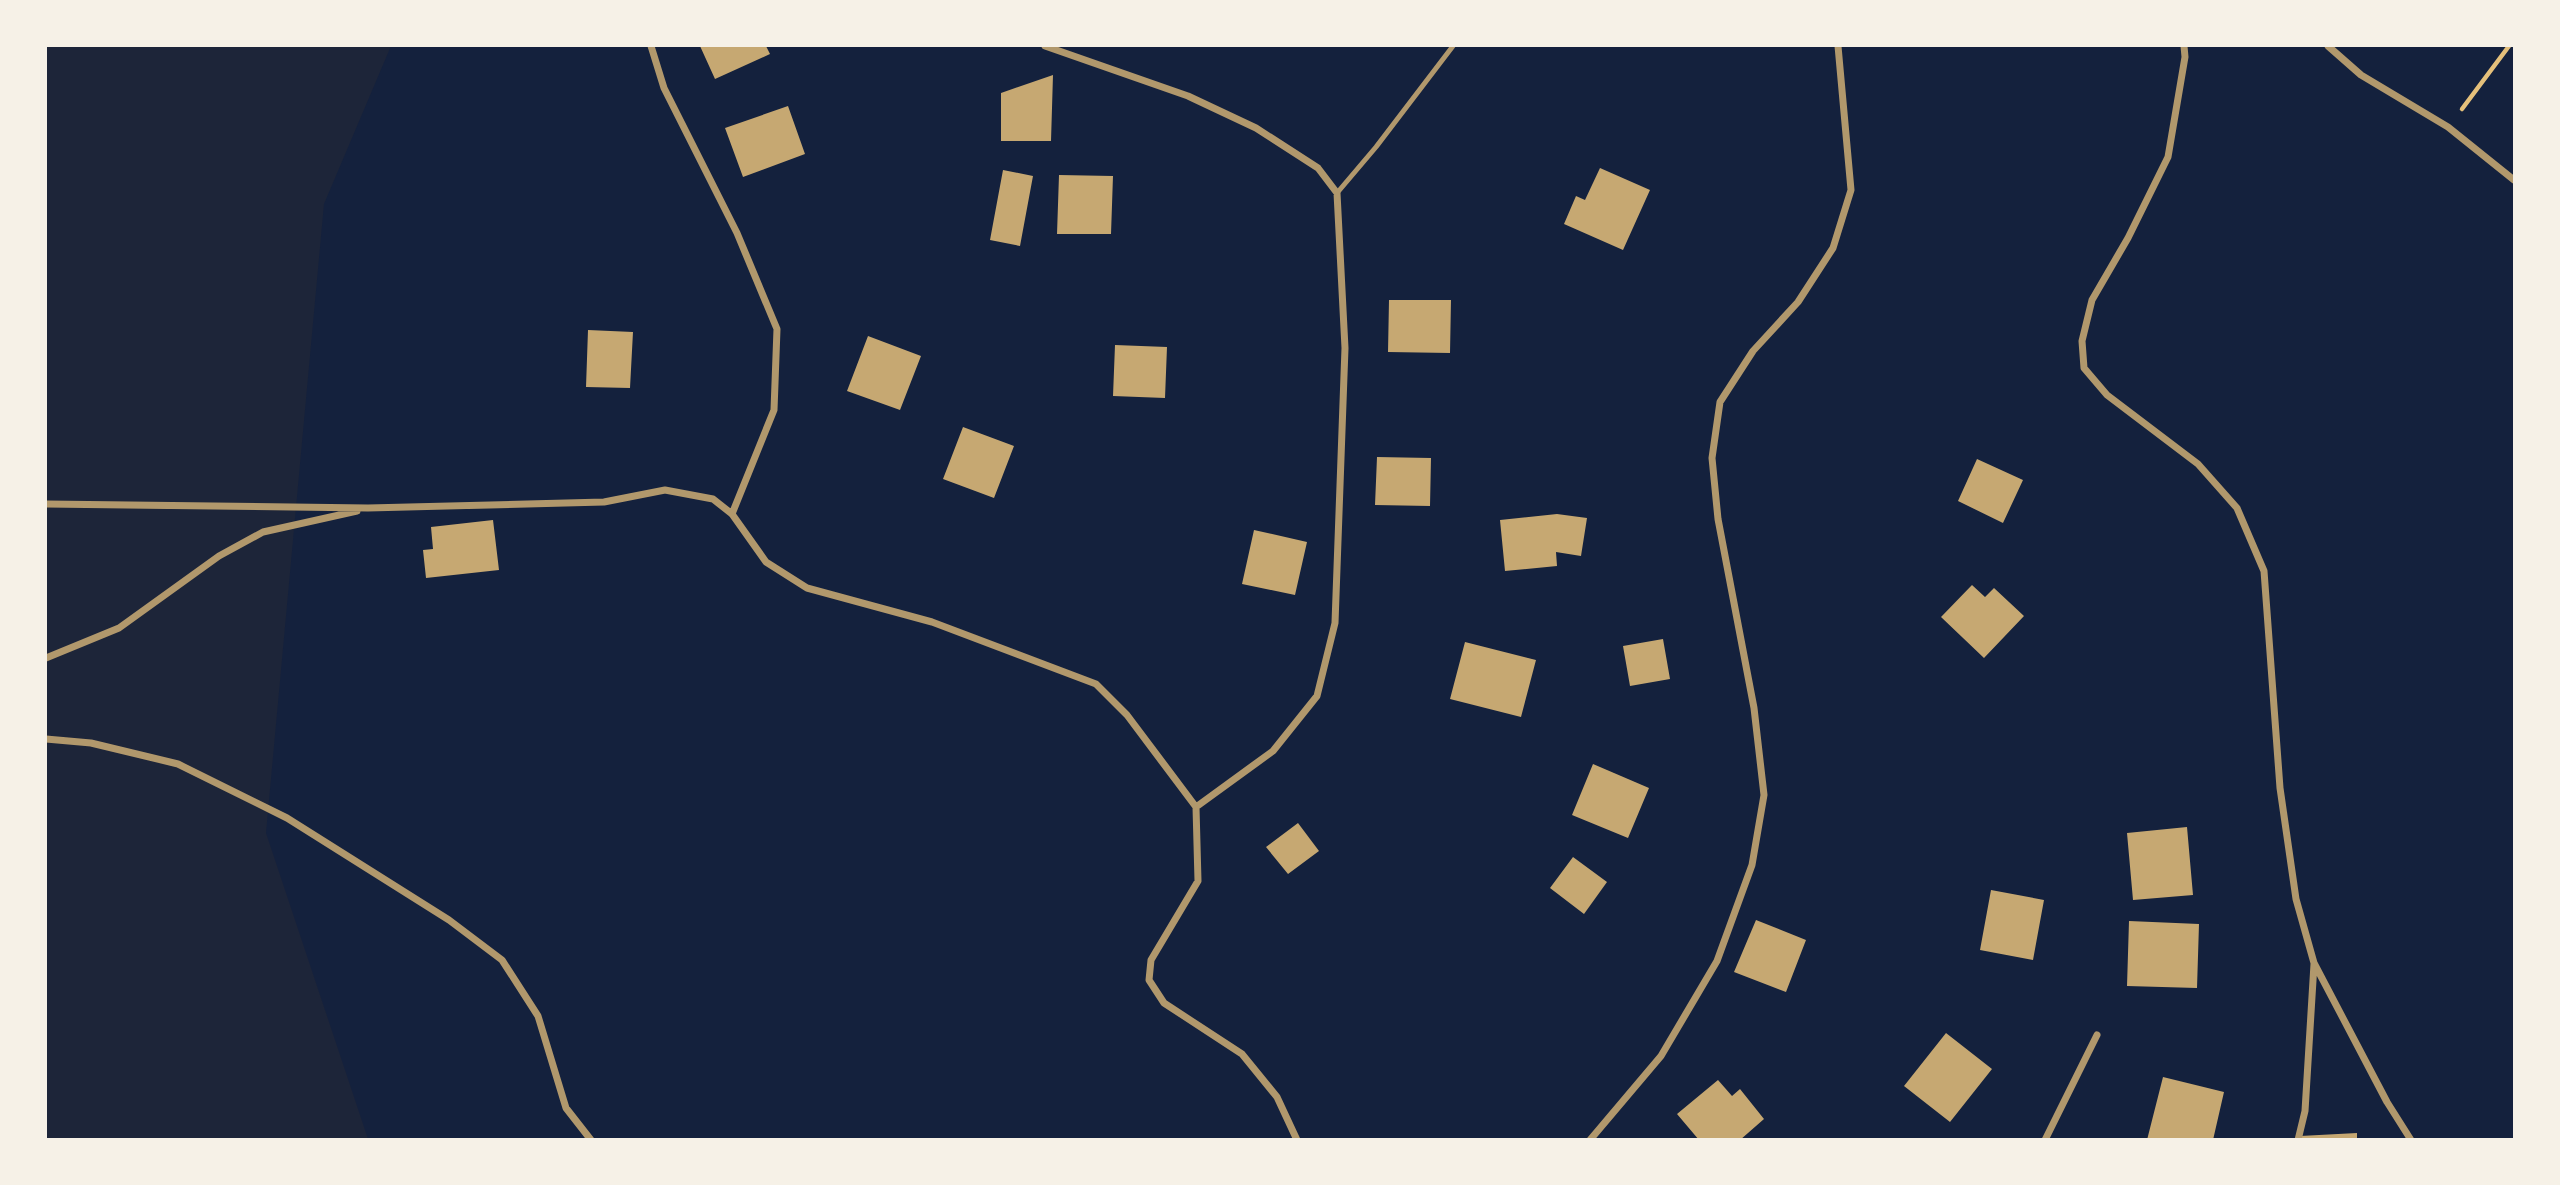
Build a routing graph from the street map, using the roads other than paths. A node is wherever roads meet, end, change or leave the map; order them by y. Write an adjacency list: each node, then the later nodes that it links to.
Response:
1 (651, 46): 11 (street)
2 (1045, 46): 8 (street)
3 (1453, 46): 8 (lane)
4 (1838, 46): 19 (street)
5 (2184, 46): 15 (street)
6 (2328, 46): 7 (street)
7 (2515, 180)
8 (1337, 193): 14 (street)
9 (46, 504): 10 (street)
10 (368, 508): 11 (street); 12 (street)
11 (732, 514): 14 (street)
12 (46, 658)
13 (46, 739): 17 (street)
14 (1196, 807): 18 (street)
15 (2314, 963): 21 (street); 22 (street)
16 (2097, 1035): 20 (street)
17 (591, 1139)
18 (1297, 1139)
19 (1590, 1139)
20 (2045, 1139)
21 (2298, 1139)
22 (2411, 1139)

